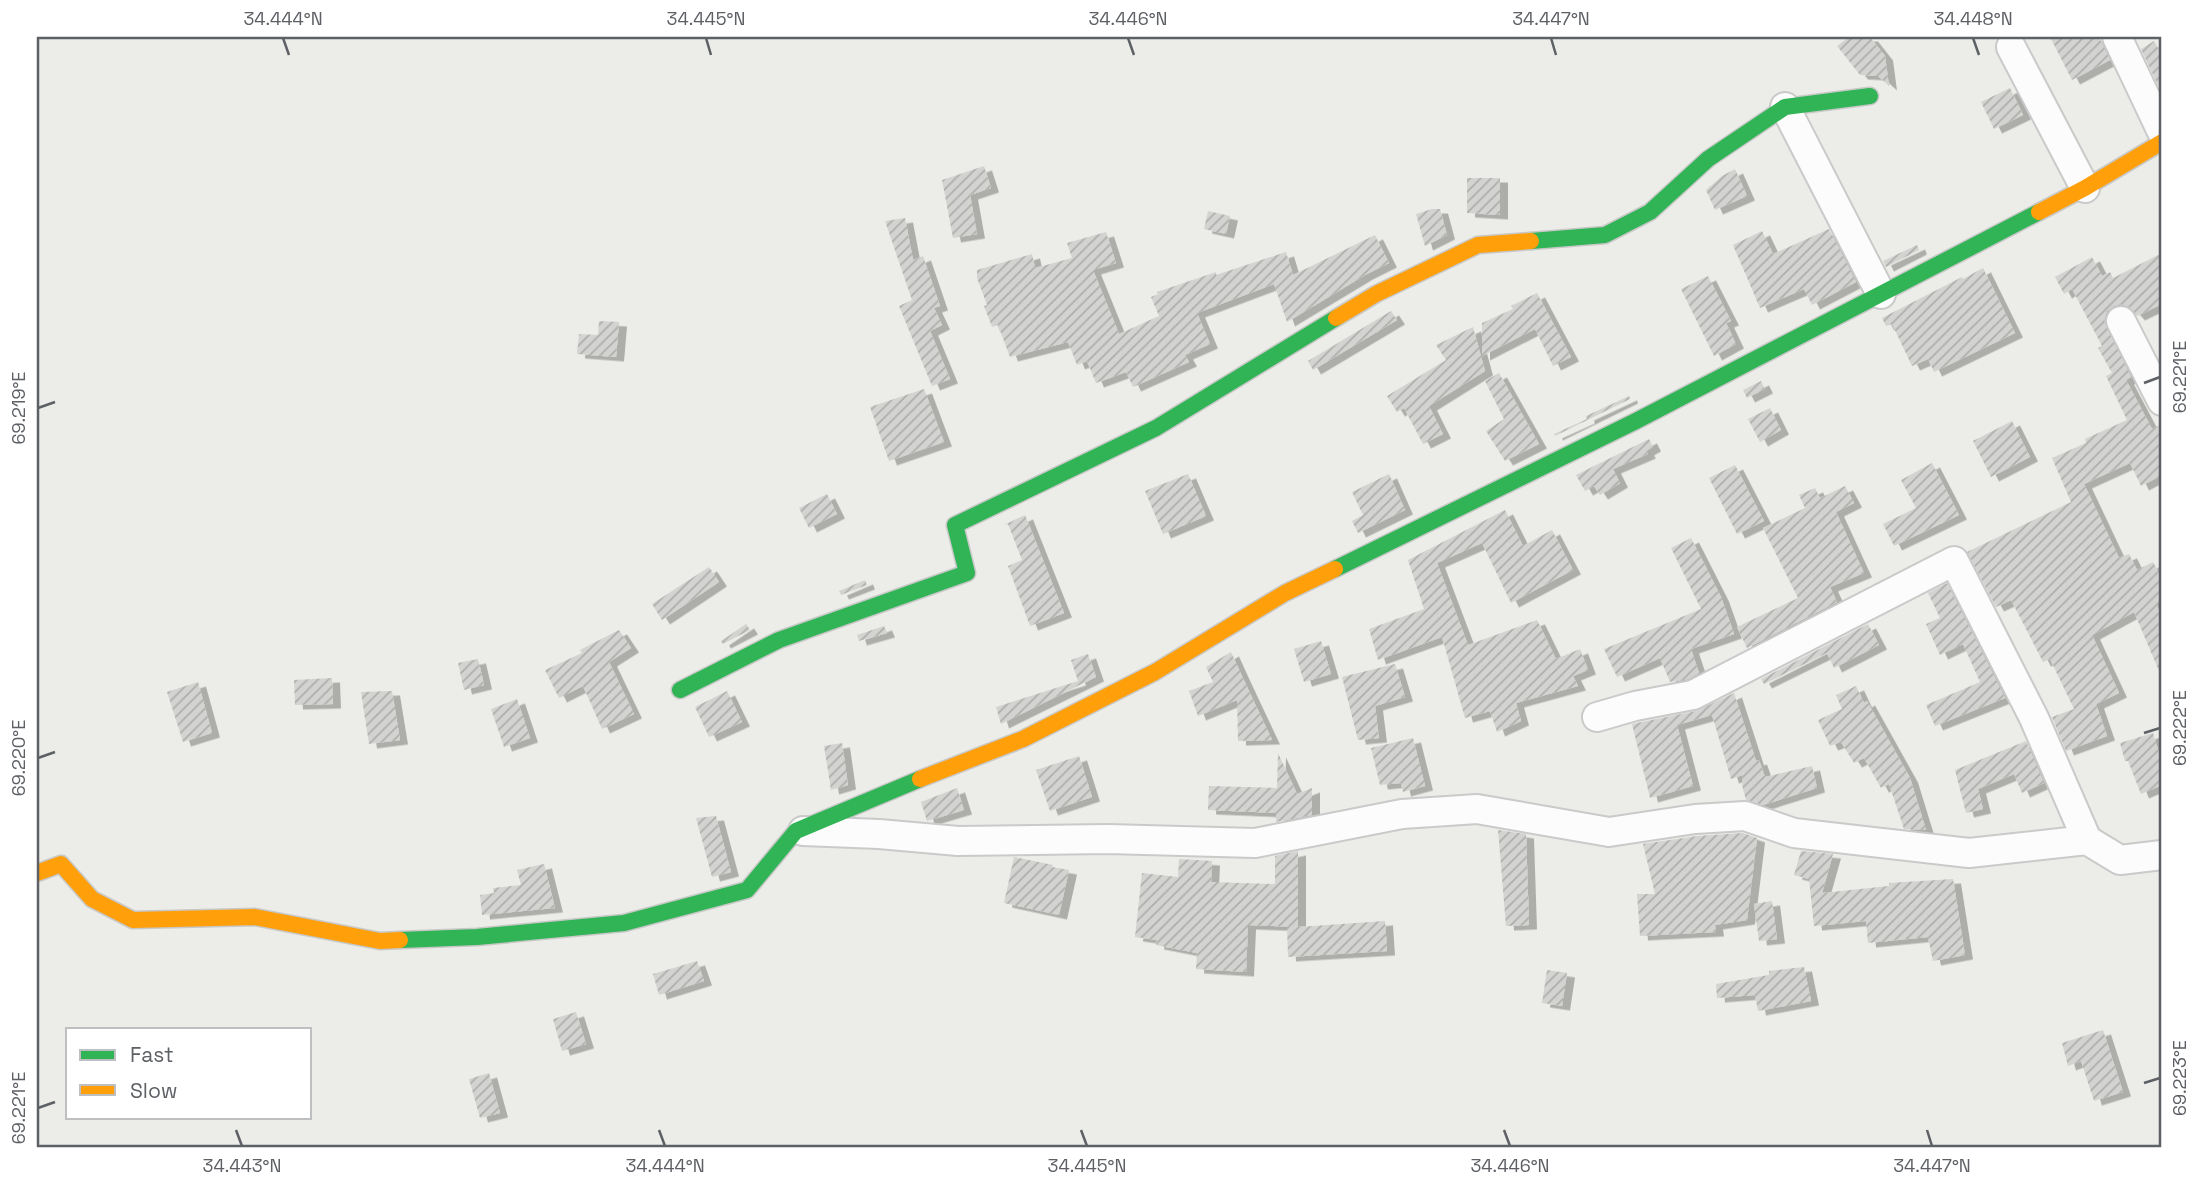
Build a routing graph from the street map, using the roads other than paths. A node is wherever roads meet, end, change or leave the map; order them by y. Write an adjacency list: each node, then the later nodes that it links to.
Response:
1 (2117, 37): 5 (street)
2 (2011, 47): 7 (street)
3 (1870, 96): 4 (street)
4 (1784, 107): 8 (street); 11 (street)
5 (2162, 132)
6 (2162, 142): 7 (street)
7 (2085, 188): 8 (street)
8 (1881, 294): 13 (street)
9 (2121, 321): 10 (street)
10 (2162, 401)
11 (680, 690)
12 (1597, 717): 14 (street)
13 (796, 831): 14 (street); 16 (street)
14 (2087, 840): 15 (street)
15 (2162, 855)
16 (37, 873)

